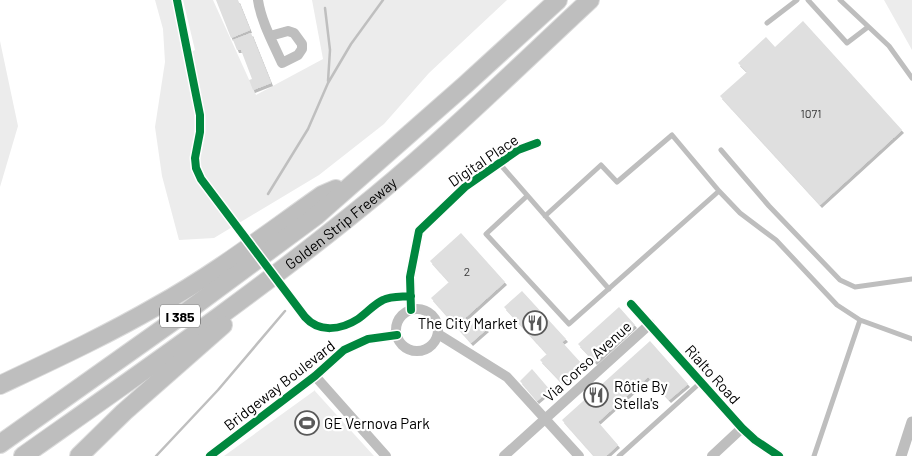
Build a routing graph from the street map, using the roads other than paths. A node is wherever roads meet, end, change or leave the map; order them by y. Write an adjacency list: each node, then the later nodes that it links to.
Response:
1 (258, 0): 9 (street)
2 (558, 0): 14 (highway, Golden Strip Freeway / I 385)
3 (590, 0): 18 (highway, Golden Strip Freeway / I 385)
4 (797, 0): 7 (lane)
5 (808, 0): 8 (lane)
6 (840, 0): 8 (lane)
7 (768, 23)
8 (868, 27): 10 (lane)
9 (270, 36)
10 (912, 78)
11 (537, 143): 13 (street, Digital Place)
12 (722, 150): 19 (lane)
13 (499, 163): 16 (lane); 22 (street, Digital Place)
14 (355, 182): 30 (highway); 34 (highway, Golden Strip Freeway / I 385)
15 (719, 191): 17 (lane); 20 (lane); 23 (lane)
16 (527, 196): 17 (lane); 20 (lane)
17 (545, 216): 20 (lane)
18 (305, 252): 35 (highway, Golden Strip Freeway / I 385); 36 (highway)
19 (912, 279)
20 (609, 289)
21 (632, 304): 24 (street, Rialto Road)
22 (411, 310): 25 (street); 26 (street)
23 (860, 320): 27 (lane); 44 (lane)
24 (650, 324): 29 (street, Rialto Road); 31 (street, Via Corso Avenue)
25 (438, 334): 26 (street); 31 (street)
26 (397, 335): 28 (street, Bridgeway Boulevard)
27 (912, 339)
28 (315, 376): 37 (street, Bridgeway Boulevard); 38 (street)
29 (701, 382): 33 (street, Rialto Road); 41 (lane)
30 (0, 384)
31 (545, 419): 39 (street, Via Corso Avenue); 40 (street)
32 (912, 422): 45 (street)
33 (742, 428): 42 (street); 43 (street, Rialto Road)
34 (0, 444)
35 (23, 456)
36 (79, 456)
37 (210, 456)
38 (386, 456)
39 (504, 456)
40 (579, 456)
41 (619, 456)
42 (712, 456)
43 (779, 456)
44 (814, 456)
45 (901, 456)

